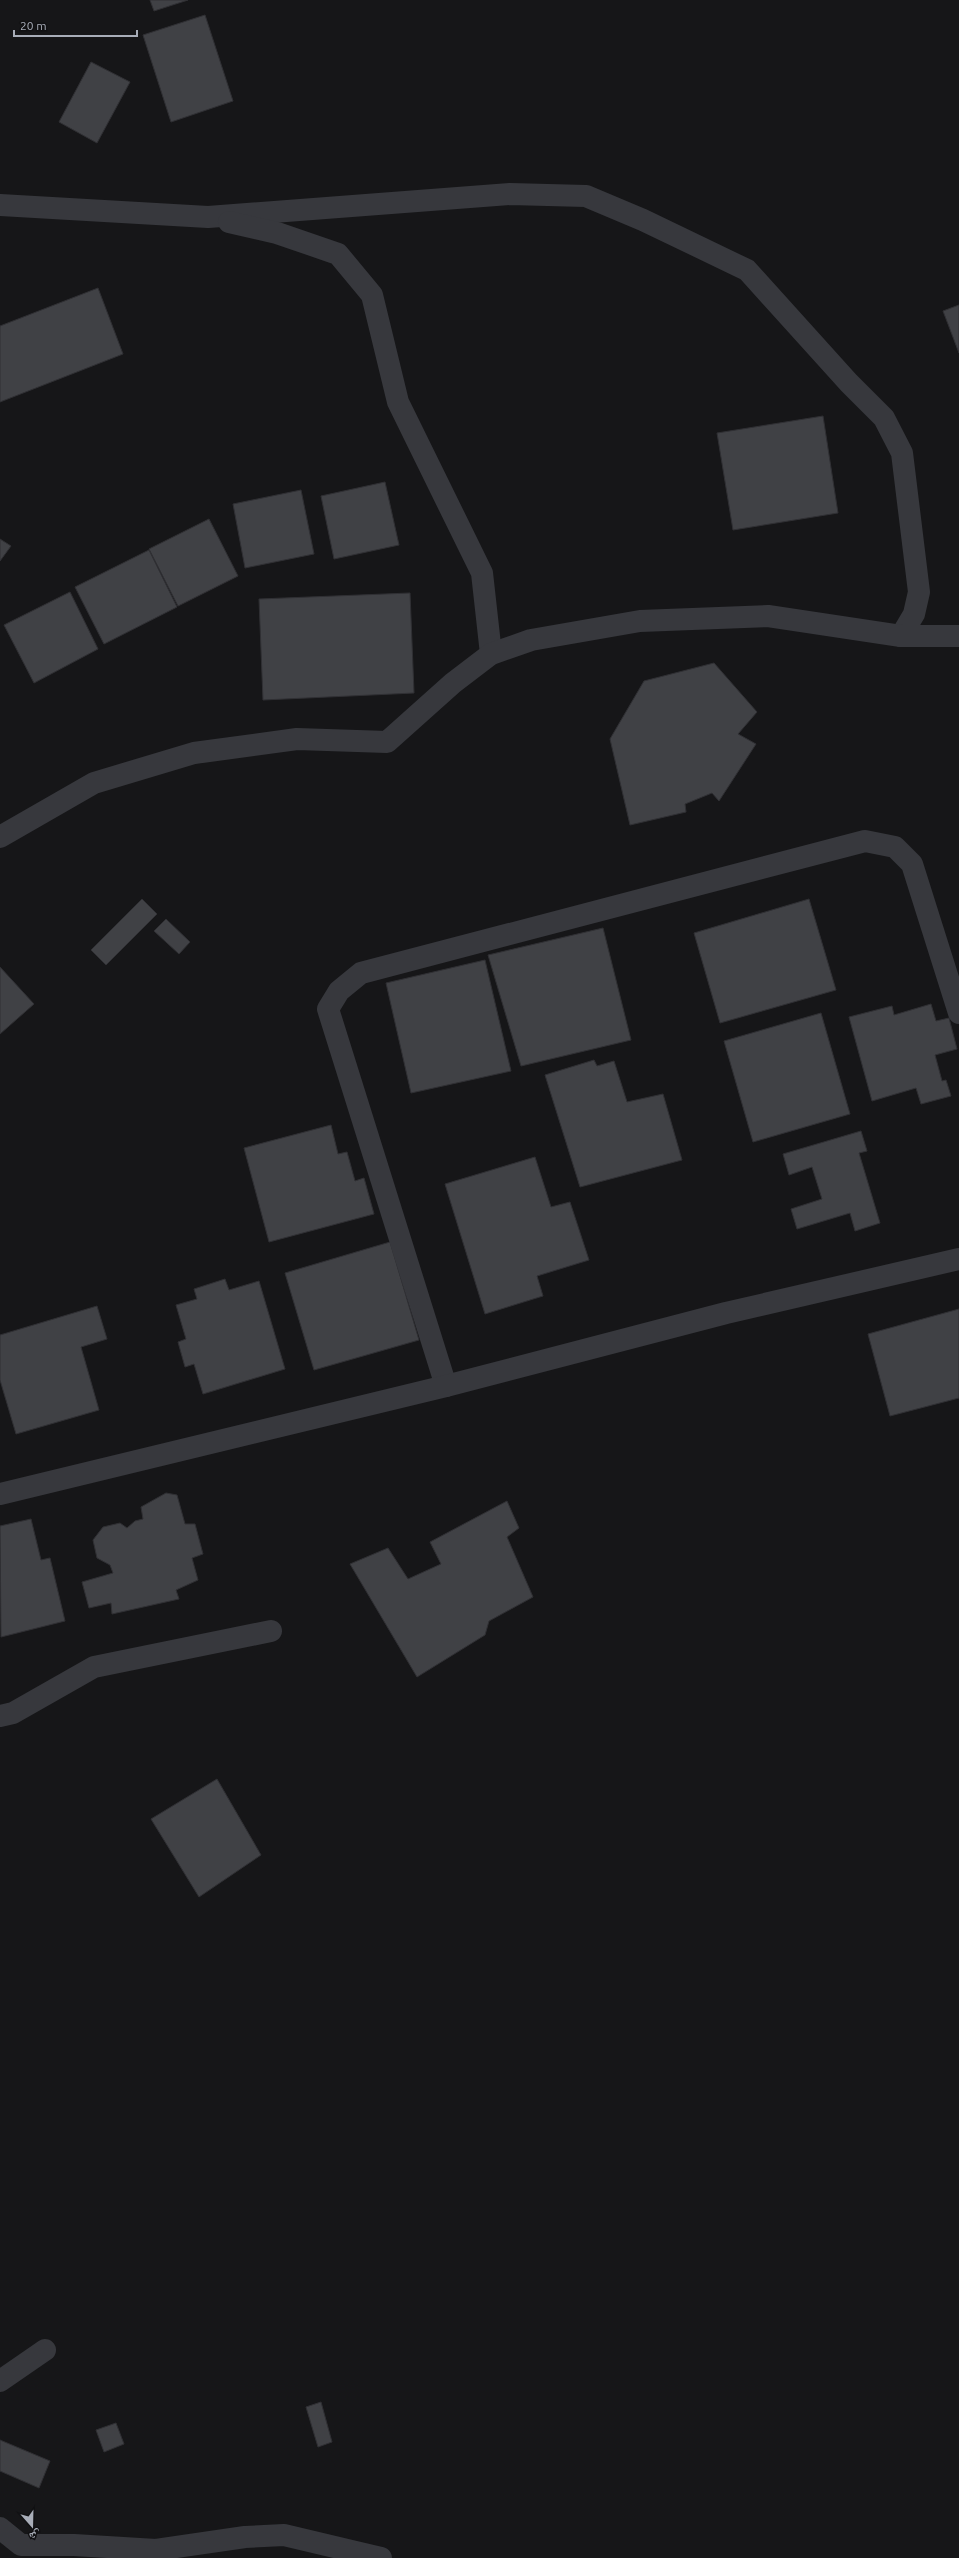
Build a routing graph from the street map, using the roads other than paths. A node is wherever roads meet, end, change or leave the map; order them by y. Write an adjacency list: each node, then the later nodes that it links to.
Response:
1 (0, 205): 2 (street)
2 (208, 217): 3 (street); 5 (street)
3 (901, 636): 4 (street); 5 (street)
4 (959, 636)
5 (491, 654): 6 (street)
6 (0, 837)
7 (959, 1014): 9 (street)
8 (959, 1259): 9 (street)
9 (446, 1386): 10 (street)
10 (0, 1494)
11 (271, 1631): 12 (street)
12 (0, 1716)
13 (45, 2350): 14 (street)
14 (0, 2381)
15 (0, 2528): 16 (street)
16 (381, 2558)

